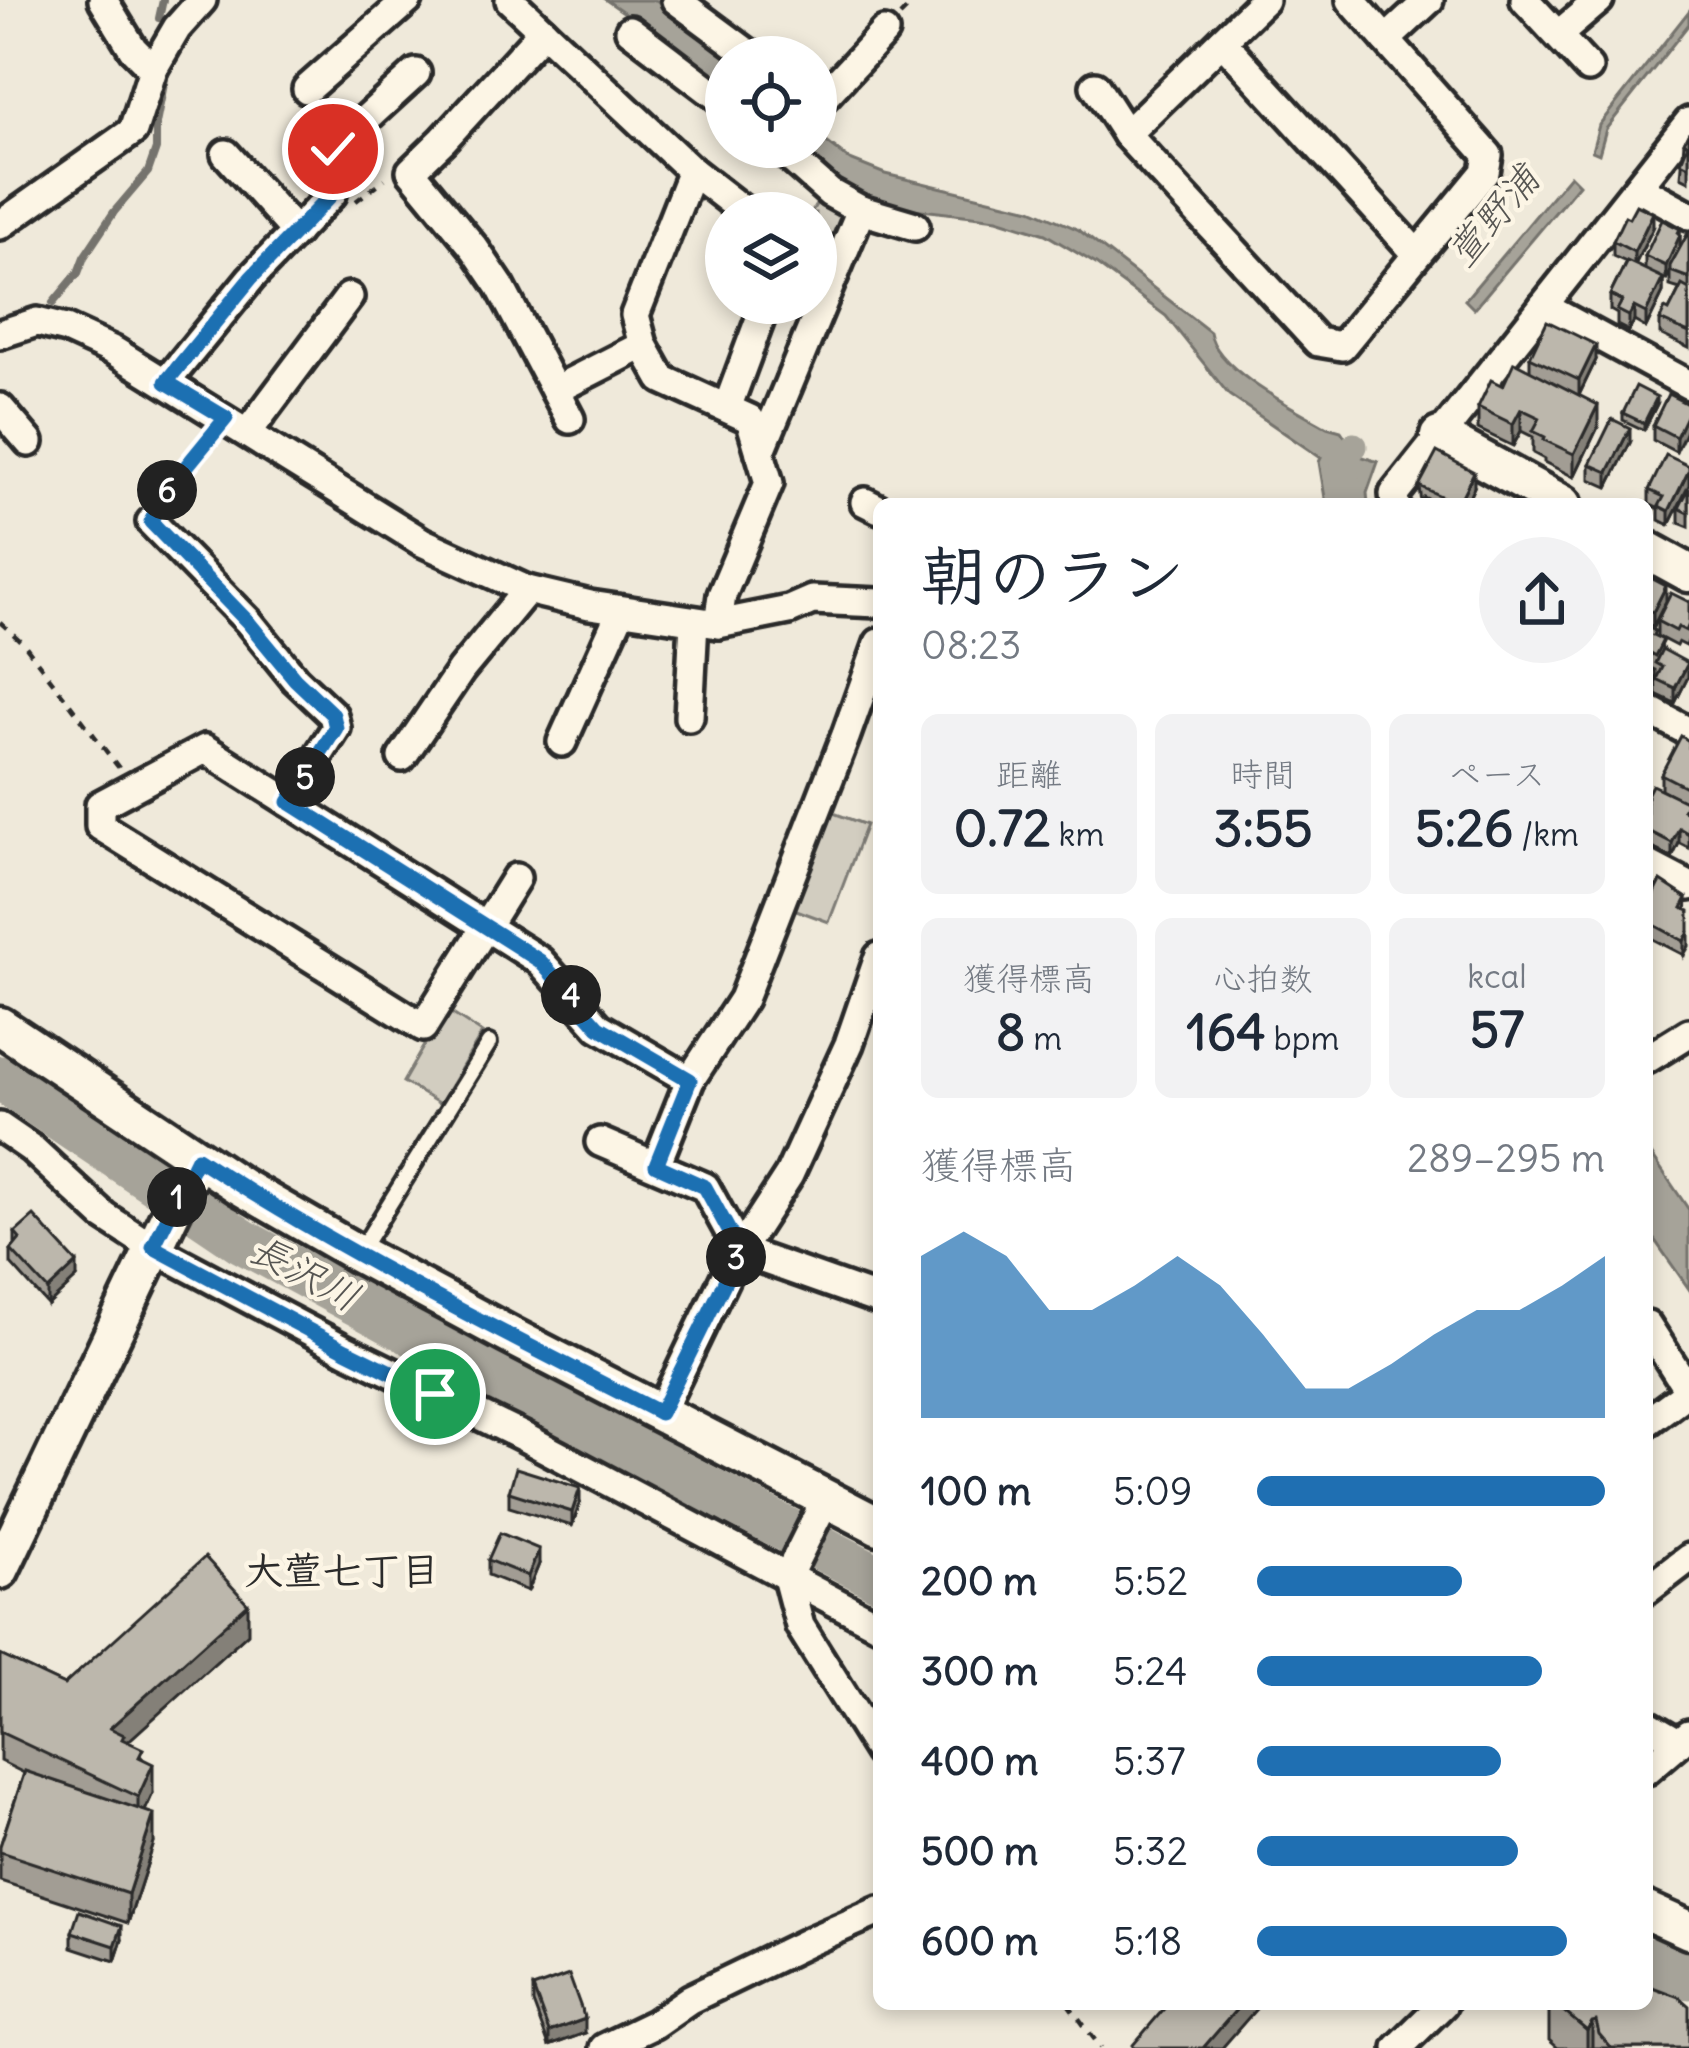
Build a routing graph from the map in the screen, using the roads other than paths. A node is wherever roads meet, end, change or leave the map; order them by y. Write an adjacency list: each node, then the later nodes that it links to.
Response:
1 (104, 0): 19 (street)
2 (202, 0): 19 (street)
3 (409, 0): 24 (street)
4 (510, 0): 12 (street)
5 (676, 0): 15 (street)
6 (1264, 0): 17 (street)
7 (1351, 0): 16 (street)
8 (1429, 0): 16 (street)
9 (1525, 0): 14 (street)
10 (1599, 0): 14 (street)
11 (630, 30): 23 (street)
12 (543, 31): 29 (street); 45 (street)
13 (884, 32): 21 (street)
14 (1558, 35): 18 (street)
15 (725, 36)
16 (1386, 40): 37 (street)
17 (1222, 41): 26 (street); 37 (street)
18 (1588, 68)
19 (152, 69): 34 (street)
20 (416, 73): 36 (street)
21 (837, 83)
22 (1095, 86): 26 (street)
23 (705, 87)
24 (307, 89)
25 (1689, 122): 30 (street)
26 (1126, 134): 37 (street)
27 (226, 154): 36 (street)
28 (802, 168): 32 (street)
29 (692, 171): 31 (street); 42 (street)
30 (1637, 187): 33 (street); 39 (street)
31 (719, 192)
32 (861, 210): 35 (street); 52 (street)
33 (1689, 214)
34 (0, 225)
35 (915, 226)
36 (296, 232): 43 (street)
37 (1417, 254)
38 (349, 297): 49 (street)
39 (1543, 306): 44 (street); 50 (street)
40 (758, 324): 47 (street)
41 (1, 331): 43 (street)
42 (643, 345): 45 (street); 47 (street)
43 (166, 382): 49 (street)
44 (1689, 385)
45 (555, 390): 48 (street)
46 (0, 408): 51 (street)
47 (727, 408): 52 (street)
48 (570, 419)
49 (237, 425): 58 (street)
50 (1439, 436): 53 (street); 54 (street)
51 (29, 442)
52 (760, 453): 61 (street)
53 (1394, 498)
54 (1552, 498)
55 (151, 522): 68 (street)
56 (1653, 553): 57 (street)
57 (1689, 573)
58 (527, 590): 60 (street); 67 (street)
59 (873, 603): 61 (street)
60 (621, 611): 61 (street); 66 (street)
61 (706, 622): 64 (street)
62 (873, 660): 78 (street)
63 (1653, 713): 65 (street)
64 (689, 717)
65 (1689, 732)
66 (562, 742)
67 (402, 757)
68 (289, 802): 72 (street); 72 (street)
69 (1653, 867): 71 (street)
70 (516, 878): 72 (street)
71 (1689, 886)
72 (486, 926): 78 (street)
73 (873, 974): 84 (street)
74 (0, 1026): 81 (street)
75 (1689, 1033): 77 (street)
76 (489, 1043): 85 (lane)
77 (1653, 1055)
78 (690, 1080): 82 (street)
79 (0, 1127): 83 (street)
80 (600, 1142): 82 (street)
81 (193, 1165): 83 (street); 85 (street)
82 (656, 1165): 84 (street)
83 (156, 1241): 92 (street); 94 (street)
84 (740, 1251): 86 (street); 88 (street)
85 (358, 1254): 88 (street)
86 (873, 1298)
87 (1653, 1334): 89 (street)
88 (660, 1413): 90 (street)
89 (1653, 1418)
90 (823, 1505): 91 (street); 94 (street)
91 (873, 1524)
92 (0, 1570)
93 (1684, 1572): 95 (street)
94 (789, 1574): 96 (street); 99 (street)
95 (1653, 1586)
96 (873, 1622)
97 (1653, 1726): 98 (street)
98 (1684, 1738): 100 (street)
99 (873, 1743)
100 (1653, 1765)
101 (873, 1914): 105 (street)
102 (1653, 1914): 103 (street)
103 (1689, 1930)
104 (1437, 2010): 106 (street)
105 (604, 2048)
106 (1398, 2048)

